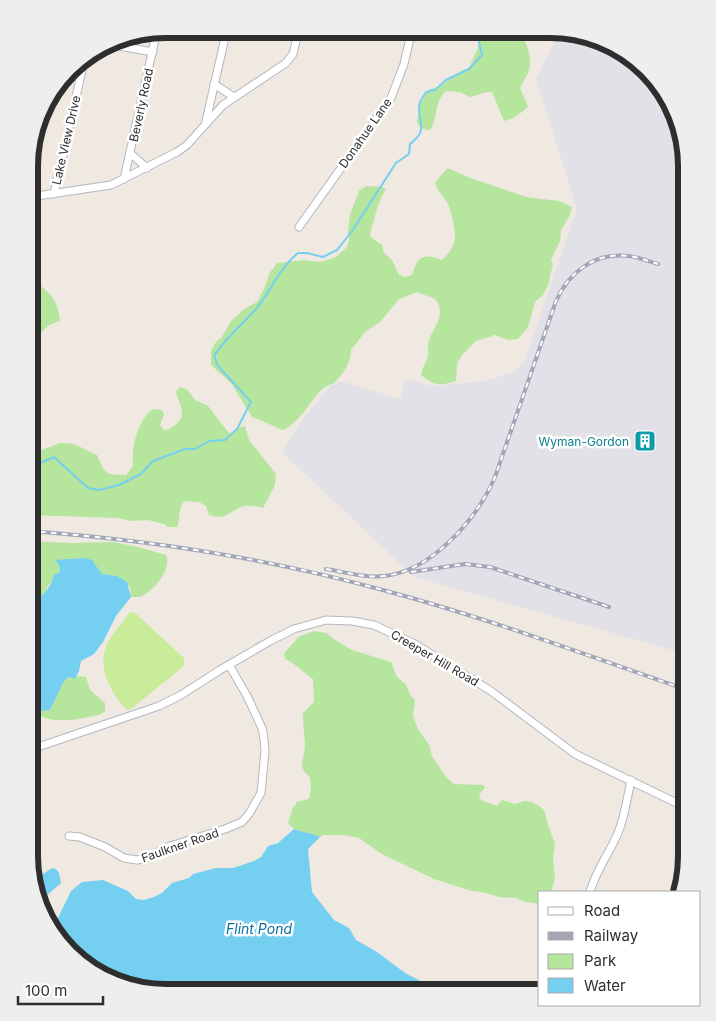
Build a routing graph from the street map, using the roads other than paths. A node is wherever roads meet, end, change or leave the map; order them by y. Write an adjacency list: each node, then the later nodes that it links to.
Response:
1 (225, 38): 8 (street)
2 (297, 38): 9 (street)
3 (410, 38): 16 (street, Donahue Lane)
4 (155, 39): 6 (street, Beverly Road)
5 (120, 46): 6 (street)
6 (152, 52): 11 (street, Beverly Road)
7 (83, 68): 14 (street, Lake View Drive)
8 (214, 84): 9 (street); 10 (street)
9 (234, 97): 10 (street)
10 (206, 123): 12 (street)
11 (130, 153): 12 (street); 13 (street, Beverly Road)
12 (147, 168): 13 (street)
13 (124, 179): 14 (street)
14 (54, 194): 15 (street)
15 (38, 196)
16 (299, 227)
17 (229, 664): 18 (street, Creeper Hill Road); 19 (street, Creeper Hill Road); 21 (street, Faulkner Road)
18 (38, 747)
19 (631, 780): 20 (street, Creeper Hill Road); 22 (street)
20 (678, 804)
21 (69, 836)
22 (590, 891)

